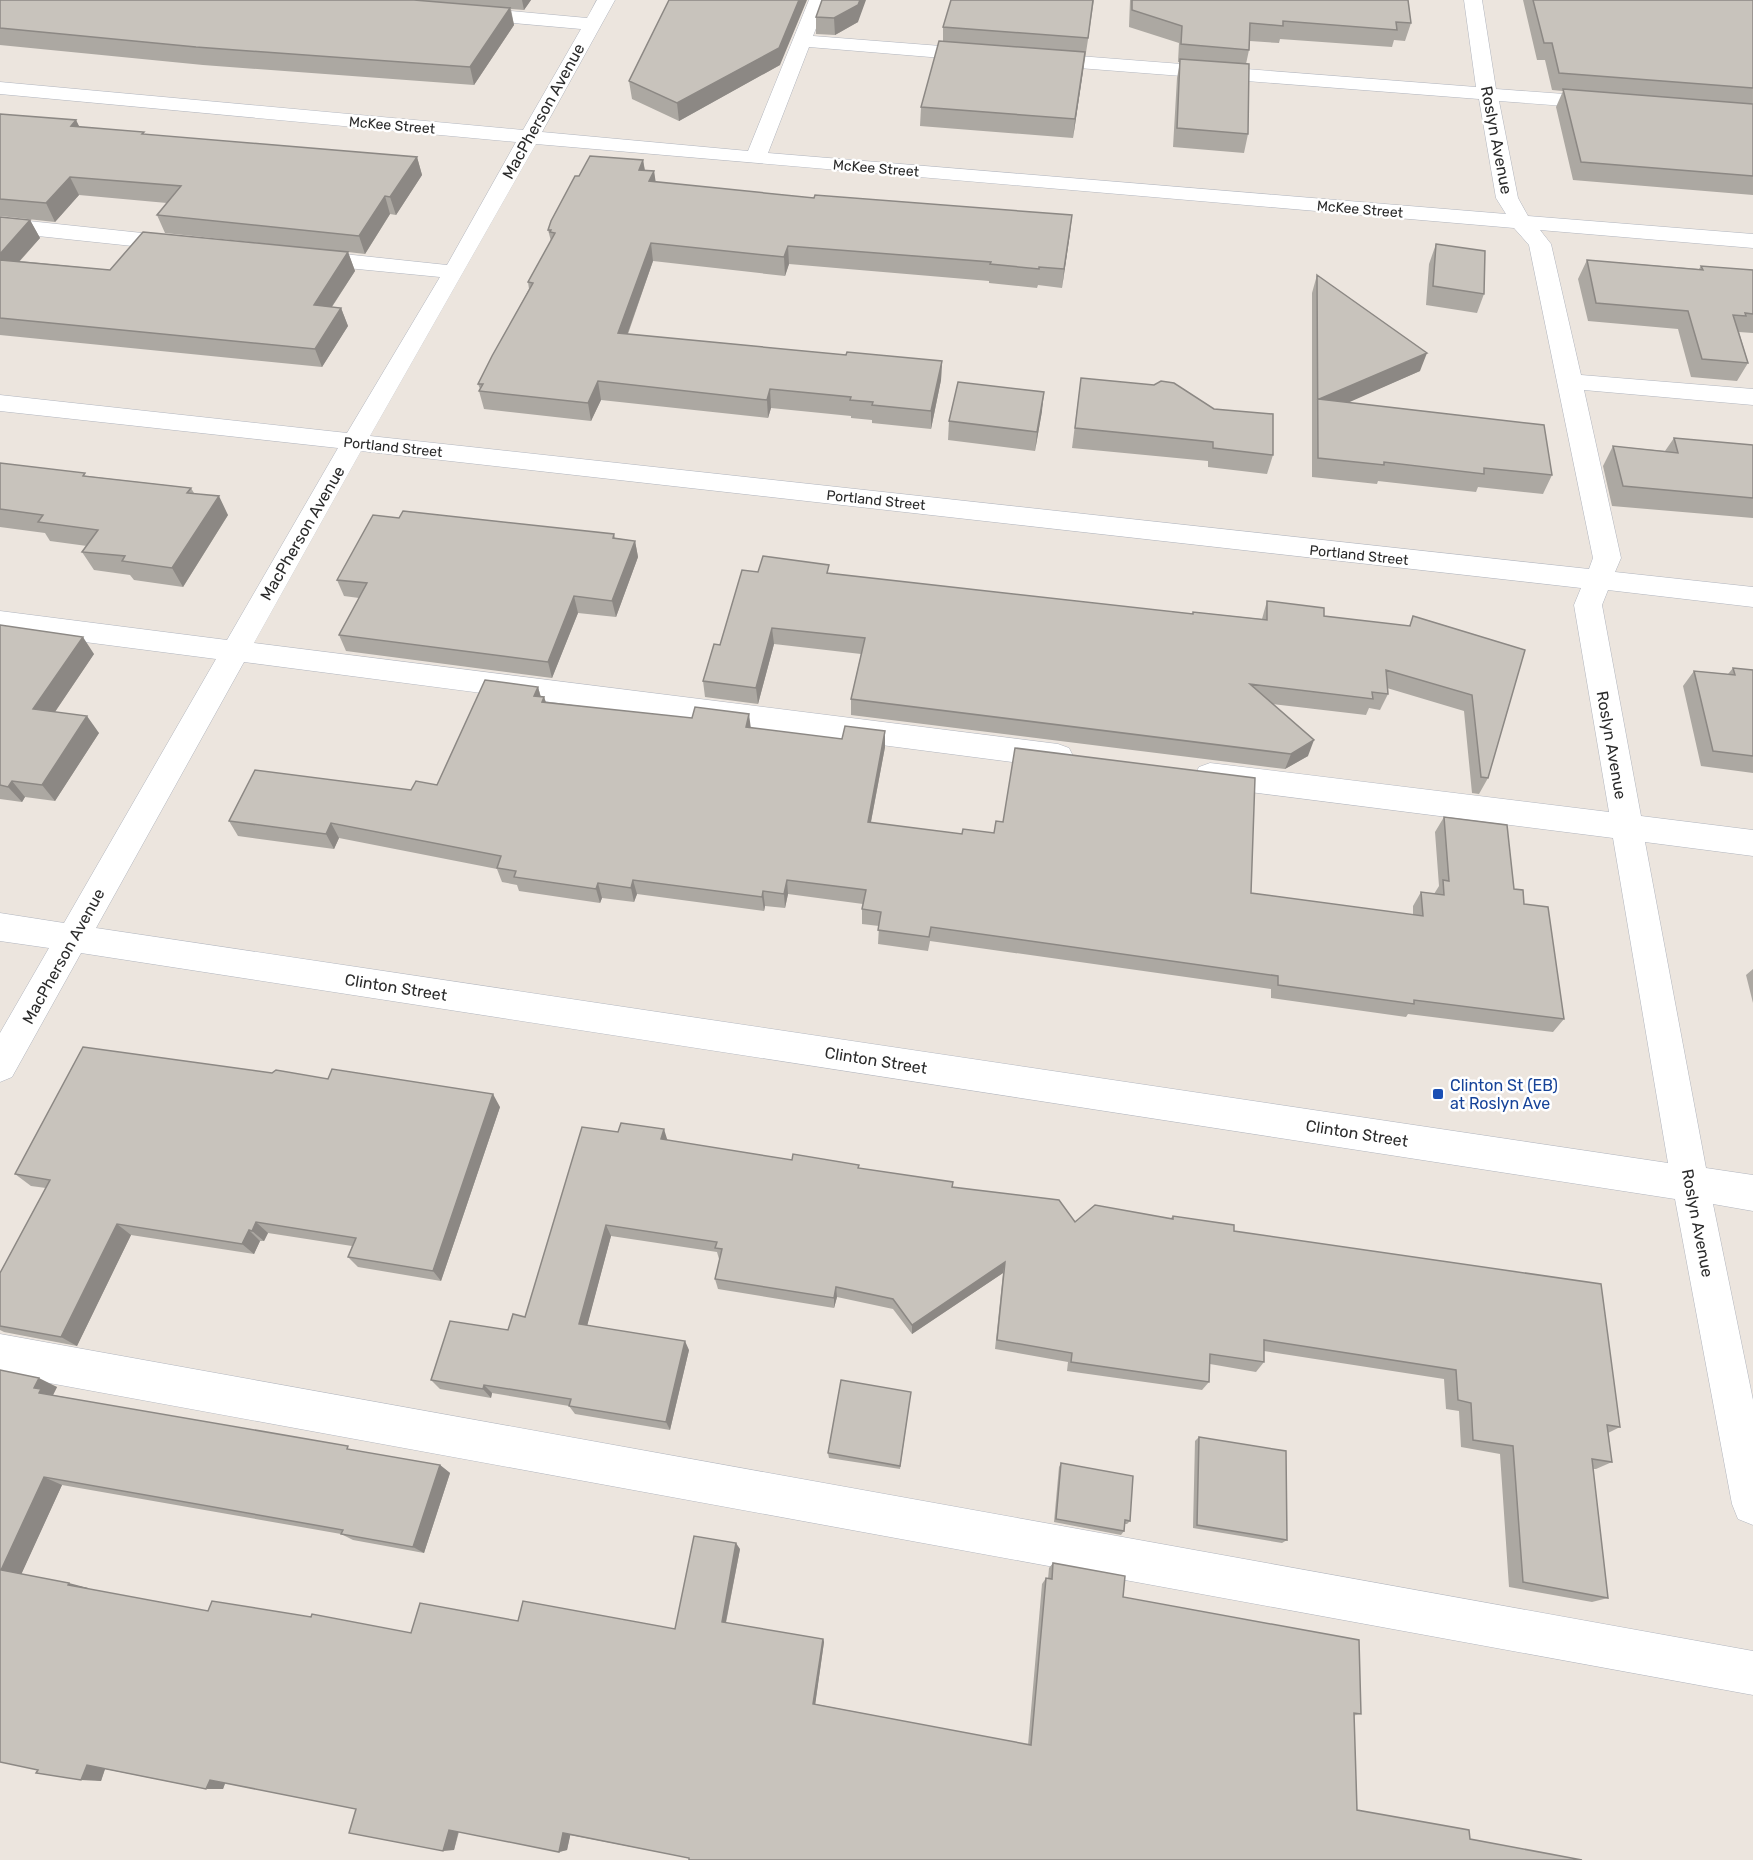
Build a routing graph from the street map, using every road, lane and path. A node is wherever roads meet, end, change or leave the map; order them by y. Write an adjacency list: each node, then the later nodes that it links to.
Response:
1 (606, 0): 5 (street, MacPherson Avenue)
2 (818, 0): 6 (street)
3 (1473, 0): 10 (street, Roslyn Avenue)
4 (450, 12): 5 (street)
5 (592, 24): 12 (street, MacPherson Avenue)
6 (803, 41): 7 (street); 13 (street)
7 (1003, 57)
8 (1027, 58): 10 (street)
9 (0, 88): 12 (street, McKee Street)
10 (1487, 94): 11 (street); 14 (street, Roslyn Avenue)
11 (1626, 105)
12 (529, 138): 13 (street, McKee Street); 19 (street, MacPherson Avenue)
13 (756, 158): 14 (street, McKee Street)
14 (1522, 223): 16 (street, McKee Street); 20 (street, Roslyn Avenue)
15 (0, 225): 17 (street)
16 (1753, 241)
17 (198, 245)
18 (279, 254): 19 (street)
19 (454, 272): 23 (street, MacPherson Avenue)
20 (1569, 381): 21 (street); 24 (street, Roslyn Avenue)
21 (1753, 397)
22 (0, 403): 23 (street, Portland Street)
23 (353, 442): 24 (street, Portland Street); 27 (street, MacPherson Avenue)
24 (1597, 581): 25 (street, Portland Street); 30 (street, Roslyn Avenue)
25 (1753, 597)
26 (0, 621): 27 (street)
27 (234, 652): 28 (street); 33 (street, MacPherson Avenue)
28 (1089, 760)
29 (1183, 772): 30 (street)
30 (1627, 829): 31 (street); 35 (street, Roslyn Avenue)
31 (1753, 843)
32 (0, 927): 33 (street, Clinton Street)
33 (72, 938): 34 (street, MacPherson Avenue); 35 (street, Clinton Street)
34 (0, 1066)
35 (1690, 1183): 36 (street, Clinton Street); 38 (street, Roslyn Avenue)
36 (1753, 1193)
37 (0, 1354): 39 (street)
38 (1753, 1504)
39 (1753, 1673)

